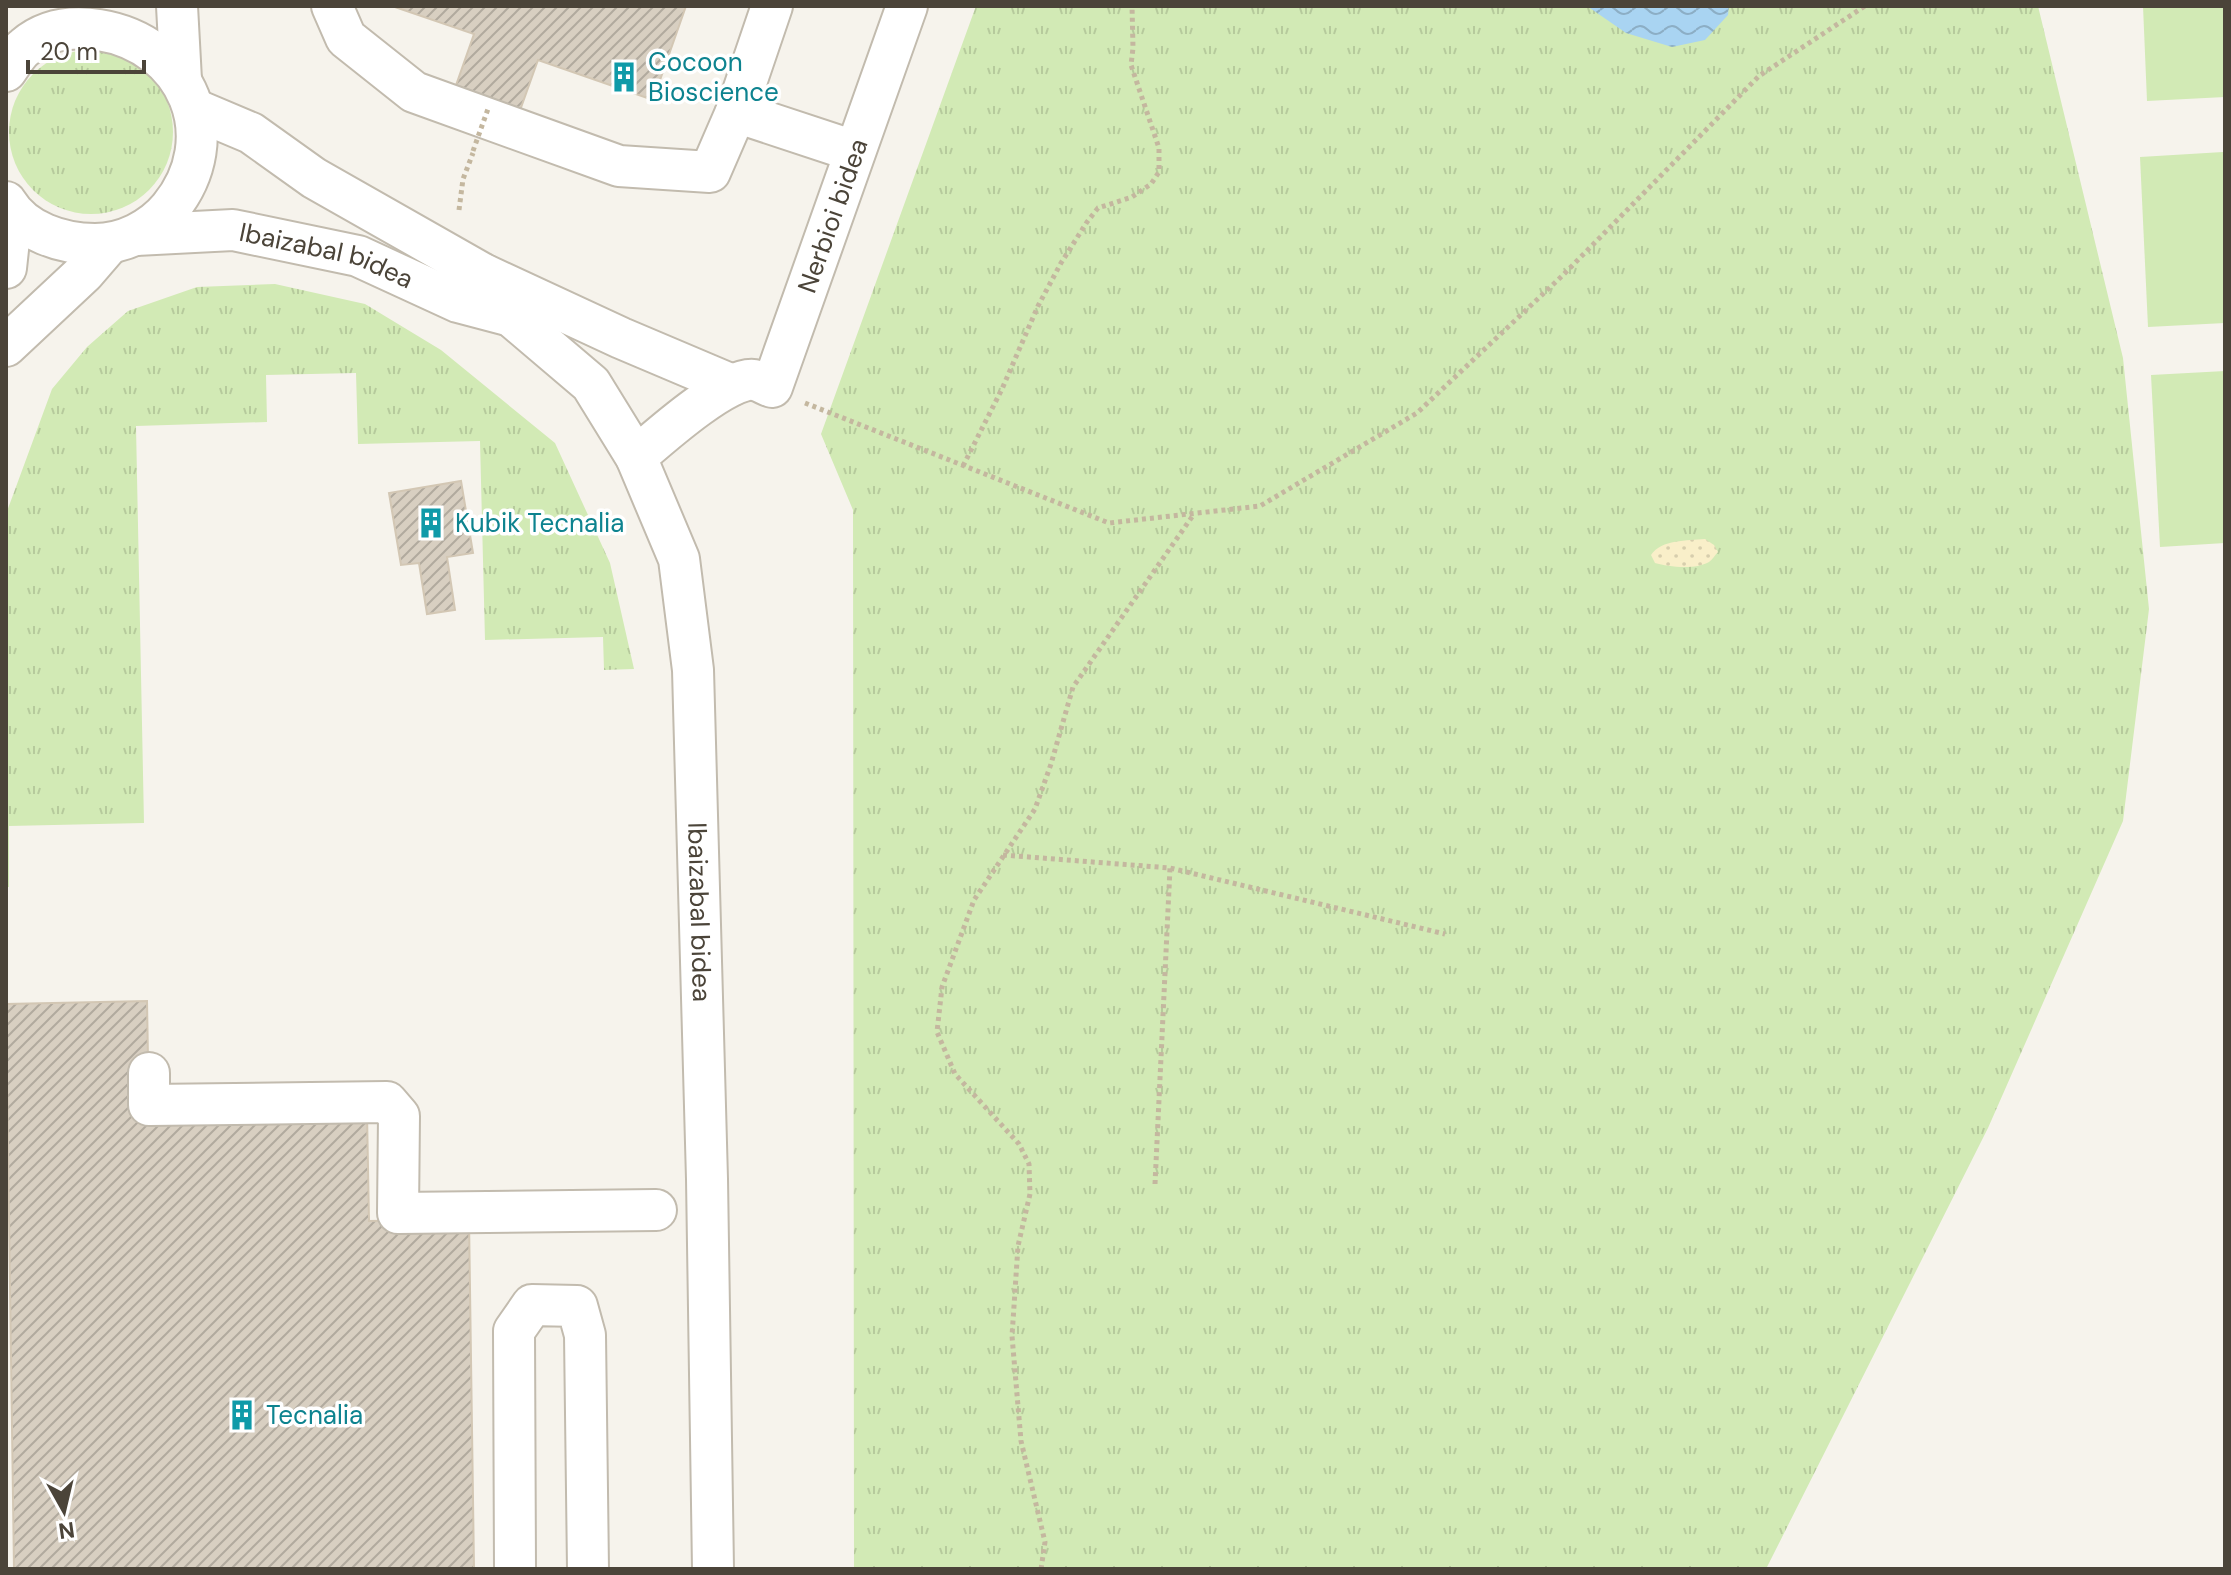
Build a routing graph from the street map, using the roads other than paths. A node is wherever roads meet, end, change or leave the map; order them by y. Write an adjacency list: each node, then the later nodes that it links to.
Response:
1 (177, 6): 7 (street)
2 (332, 6): 8 (street)
3 (772, 6): 8 (street)
4 (907, 6): 9 (street, Nerbioi bidea)
5 (85, 16): 6 (street); 7 (street)
6 (12, 54)
7 (188, 94): 11 (street); 13 (street, Ibaizabal bidea)
8 (736, 112): 9 (street)
9 (854, 151): 16 (street, Nerbioi bidea)
10 (9, 207): 11 (street, Ibaizabal bidea); 12 (street)
11 (123, 239): 14 (street, Ibaizabal bidea); 15 (street)
12 (6, 268)
13 (483, 274): 14 (street, Ibaizabal bidea); 16 (street)
14 (511, 316): 17 (street, Ibaizabal bidea)
15 (6, 346)
16 (732, 385): 17 (street)
17 (636, 457): 22 (street, Ibaizabal bidea)
18 (149, 1073): 19 (street)
19 (656, 1210)
20 (515, 1569): 21 (street)
21 (588, 1569)
22 (713, 1569)

